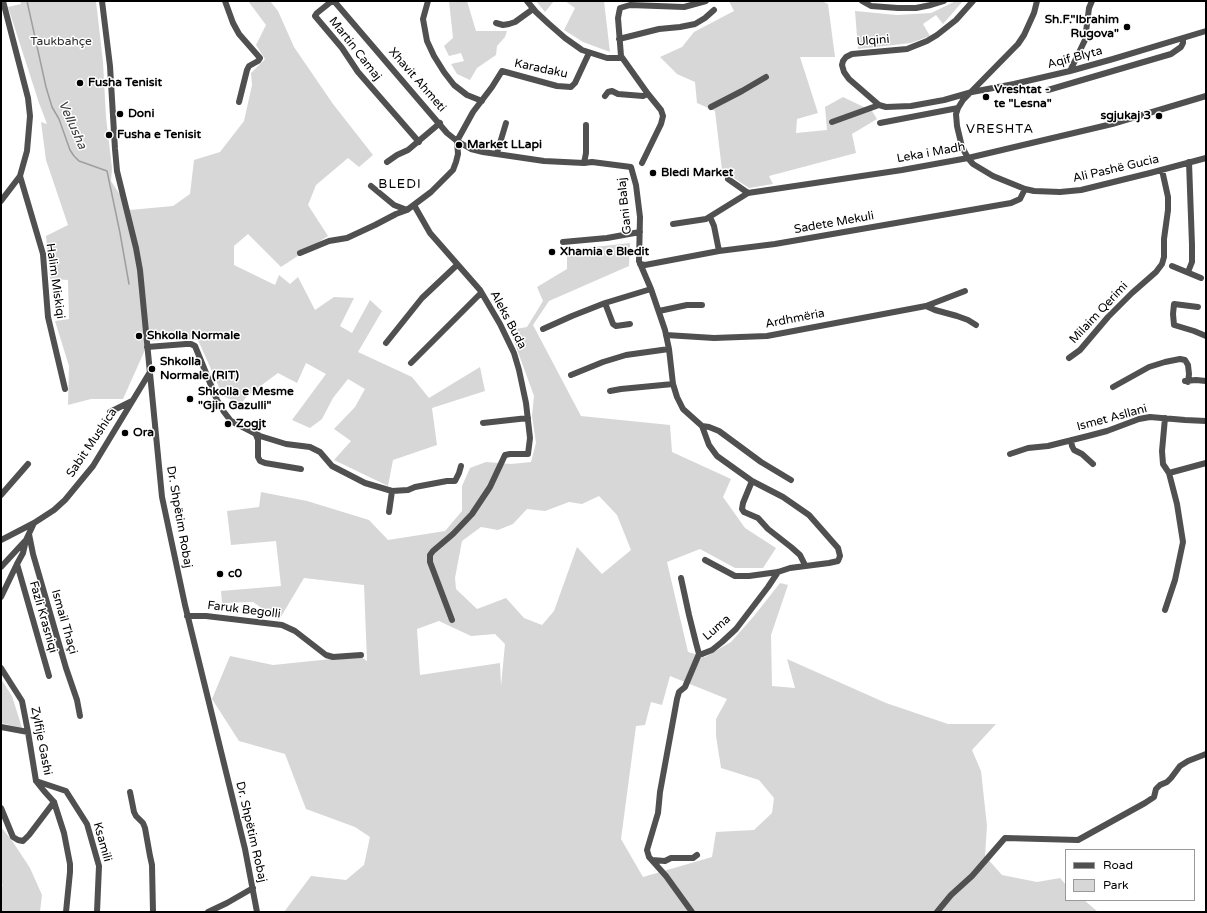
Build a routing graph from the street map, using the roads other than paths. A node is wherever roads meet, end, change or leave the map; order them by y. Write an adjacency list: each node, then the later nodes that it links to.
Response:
1 (3, 1): 51 (street)
2 (102, 1): 84 (street, Dr. Shpëtim Robaj)
3 (225, 1): 31 (street)
4 (333, 1): 36 (street, Xhavit Ahmeti); 41 (street, Martin Camaj)
5 (428, 1): 30 (street)
6 (527, 1): 15 (street)
7 (706, 1): 14 (street)
8 (862, 1): 9 (street)
9 (944, 1)
10 (973, 1): 32 (street, Ulqini)
11 (1037, 1): 26 (street)
12 (1092, 1): 23 (street)
13 (630, 3): 14 (street); 20 (street)
14 (661, 4)
15 (533, 9): 17 (street); 21 (street)
16 (714, 10): 20 (street)
17 (496, 23)
18 (1206, 31): 19 (street, Aqif Blyta)
19 (1183, 38): 23 (street, Aqif Blyta); 25 (street)
20 (619, 39): 22 (street)
21 (589, 52): 22 (street); 30 (street, Karadaku)
22 (622, 58): 27 (street)
23 (1070, 71): 26 (street, Aqif Blyta)
24 (766, 77): 33 (street)
25 (1048, 90)
26 (972, 92): 32 (street); 34 (street)
27 (648, 94): 28 (street); 48 (street)
28 (604, 96)
29 (1206, 96): 43 (street, Leka i Madh)
30 (482, 101): 40 (street, Karadaku)
31 (239, 102)
32 (880, 105): 35 (street)
33 (711, 106)
34 (958, 108): 38 (street); 43 (street, Ali Pashë Gucia)
35 (832, 122)
36 (440, 123): 40 (street, Xhavit Ahmeti); 41 (street)
37 (506, 123): 42 (street)
38 (880, 123)
39 (586, 125): 46 (street)
40 (457, 141): 42 (street, Xhavit Ahmeti); 57 (street)
41 (419, 142): 45 (street)
42 (497, 154): 46 (street, Xhavit Ahmeti)
43 (968, 158): 54 (street, Ali Pashë Gucia); 55 (street, Leka i Madh)
44 (1206, 158): 47 (street, Ali Pashë Gucia)
45 (387, 162)
46 (584, 162): 49 (street, Xhavit Ahmeti)
47 (1190, 162): 50 (street, Ali Pashë Gucia); 68 (street)
48 (642, 163)
49 (631, 167): 61 (street, Gani Balaj)
50 (1162, 170): 54 (street, Ali Pashë Gucia); 86 (street, Milaim Qerimi)
51 (20, 176): 56 (street); 93 (street, Halim Miskiqi)
52 (728, 179): 55 (street)
53 (371, 186): 58 (street)
54 (1025, 189): 63 (street, Sadete Mekuli)
55 (748, 193): 59 (street, Leka i Madh)
56 (1, 202)
57 (414, 205): 58 (street); 66 (street, Aleks Buda)
58 (407, 210): 64 (street)
59 (710, 217): 60 (street, Leka i Madh); 63 (street)
60 (673, 224)
61 (640, 232): 62 (street); 65 (street, Gani Balaj)
62 (563, 242)
63 (718, 251): 65 (street, Sadete Mekuli)
64 (300, 253)
65 (640, 264): 70 (street, Gani Balaj)
66 (457, 265): 72 (street, Aleks Buda); 83 (street)
67 (1172, 266): 68 (street)
68 (1188, 272): 69 (street)
69 (1201, 278)
70 (651, 289): 73 (street); 77 (street, Gani Balaj)
71 (965, 290): 75 (street, Ardhmëria)
72 (481, 293): 87 (street); 97 (street, Aleks Buda)
73 (605, 303): 78 (street); 80 (street)
74 (702, 305): 77 (street)
75 (926, 306): 79 (street, Ardhmëria); 81 (street, Ardhmëria)
76 (1198, 307): 82 (street)
77 (659, 311): 81 (street, Gani Balaj)
78 (630, 324)
79 (976, 325)
80 (543, 329)
81 (666, 334): 85 (street, Gani Balaj)
82 (1206, 336)
83 (386, 343)
84 (147, 347): 88 (street, Dr. Shpëtim Robaj); 102 (street)
85 (669, 349): 89 (street); 91 (street, Gani Balaj)
86 (1070, 358)
87 (411, 363)
88 (150, 372): 95 (street, Sabit Mushica); 127 (street, Dr. Shpëtim Robaj)
89 (571, 375)
90 (1206, 381): 92 (street)
91 (673, 384): 94 (street); 101 (street, Gani Balaj)
92 (1113, 387)
93 (65, 389)
94 (610, 391)
95 (132, 401): 96 (street); 116 (street, Sabit Mushica)
96 (110, 412)
97 (528, 418): 100 (street); 128 (street, Aleks Buda)
98 (1165, 418): 99 (street, Ismet Asllani); 103 (street, Ismet Asllani); 110 (street)
99 (1206, 421)
100 (483, 423)
101 (702, 426): 111 (street); 112 (street)
102 (256, 435): 109 (street); 113 (street)
103 (1071, 440): 104 (street, Ismet Asllani); 106 (street, Ismet Asllani)
104 (1010, 454)
105 (28, 464): 114 (street)
106 (1093, 464)
107 (1206, 464): 110 (street)
108 (461, 466): 113 (street)
109 (301, 469)
110 (1169, 473): 126 (street)
111 (752, 480): 121 (street); 121 (street)
112 (791, 480)
113 (392, 491): 115 (street)
114 (1, 495)
115 (389, 512)
116 (34, 523): 117 (street); 118 (street, Sabit Mushica)
117 (28, 537): 120 (street); 122 (street); 133 (street, Ismail Thaçi)
118 (1, 540)
119 (705, 560): 123 (street)
120 (17, 564): 125 (street); 132 (street, Fazli Krasniqi)
121 (805, 565): 123 (street)
122 (1, 567)
123 (778, 572): 129 (street, Luma)
124 (681, 578): 129 (street, Luma)
125 (1, 597)
126 (1165, 610)
127 (188, 616): 130 (street, Faruk Begolli); 143 (street, Dr. Shpëtim Robaj)
128 (452, 620)
129 (699, 654): 142 (street)
130 (360, 655)
131 (1, 668): 135 (street, Zylfije Gashi)
132 (49, 676)
133 (80, 716)
134 (1, 727): 135 (street)
135 (28, 732): 137 (street, Zylfije Gashi)
136 (1206, 754): 150 (street)
137 (36, 781): 139 (street, Zylfije Gashi); 145 (street, Ksamili)
138 (130, 792): 146 (street)
139 (54, 802): 140 (street); 144 (street, Zylfije Gashi)
140 (1, 808)
141 (697, 855): 142 (street)
142 (652, 860): 149 (street)
143 (253, 888): 147 (street); 148 (street, Dr. Shpëtim Robaj)
144 (66, 912)
145 (97, 912)
146 (153, 912)
147 (208, 912)
148 (257, 912)
149 (692, 912)
150 (937, 912)

